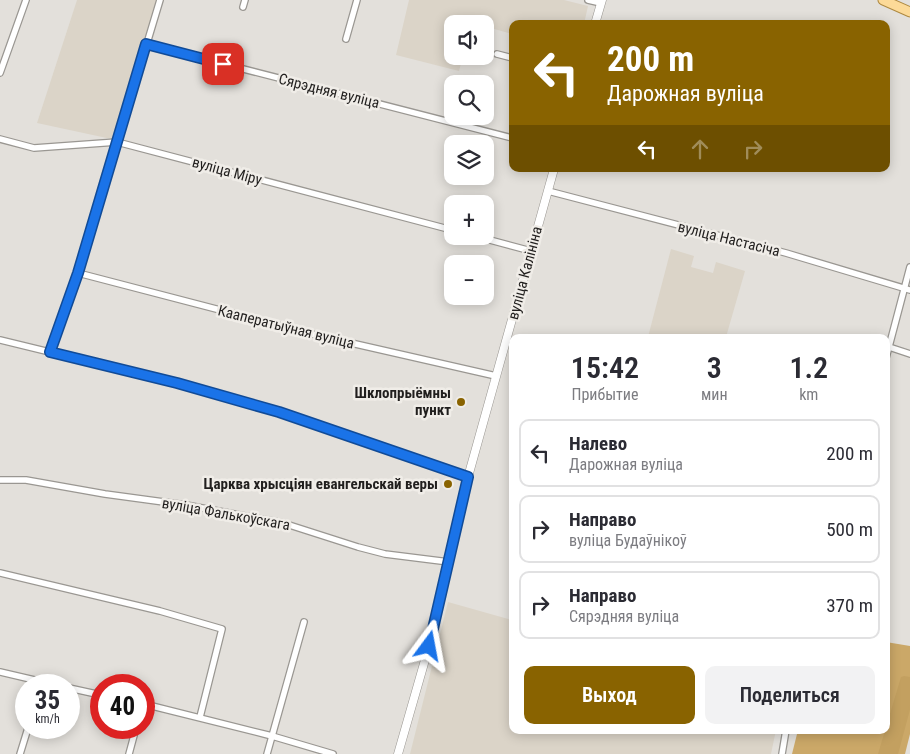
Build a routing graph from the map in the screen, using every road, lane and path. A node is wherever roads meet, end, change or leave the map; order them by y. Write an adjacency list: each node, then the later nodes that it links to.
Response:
1 (26, 0): 15 (street)
2 (160, 0): 12 (street)
3 (245, 0): 8 (street)
4 (357, 0): 11 (street)
5 (588, 0): 7 (street)
6 (883, 0): 9 (main road)
7 (601, 2): 10 (street)
8 (243, 7)
9 (910, 12)
10 (595, 20)
11 (346, 39)
12 (146, 44): 16 (street, Сярэдняя вуліца); 18 (street)
13 (497, 54): 14 (street)
14 (509, 57)
15 (0, 73)
16 (509, 137)
17 (0, 138): 18 (street, вуліца Міру)
18 (117, 142): 21 (street, вуліца Міру); 25 (street)
19 (553, 172): 20 (street, вуліца Калініна)
20 (548, 191): 23 (street, вуліца Калініна); 26 (street, вуліца Настасіча)
21 (444, 228)
22 (494, 241): 23 (street)
23 (531, 251): 32 (street, вуліца Калініна)
24 (910, 267): 26 (street)
25 (78, 273): 30 (street); 32 (street, Кааператыўная вуліца)
26 (907, 289): 28 (street)
27 (0, 340): 30 (street)
28 (890, 344)
29 (890, 347): 31 (street)
30 (50, 352): 33 (street)
31 (910, 354)
32 (496, 376): 33 (street, вуліца Калініна)
33 (468, 477): 35 (street, вуліца Калініна)
34 (0, 480): 35 (street, вуліца Фалькоўскага)
35 (449, 562): 50 (street, вуліца Калініна)
36 (0, 573): 41 (street)
37 (304, 622): 43 (street)
38 (0, 672): 39 (street)
39 (15, 676)
40 (155, 707): 41 (street)
41 (200, 717): 43 (street)
42 (785, 734): 51 (street)
43 (272, 736): 48 (street); 49 (street)
44 (25, 739): 46 (street)
45 (133, 739): 47 (street)
46 (20, 754)
47 (129, 754)
48 (267, 754)
49 (333, 754)
50 (398, 754)
51 (782, 754)

